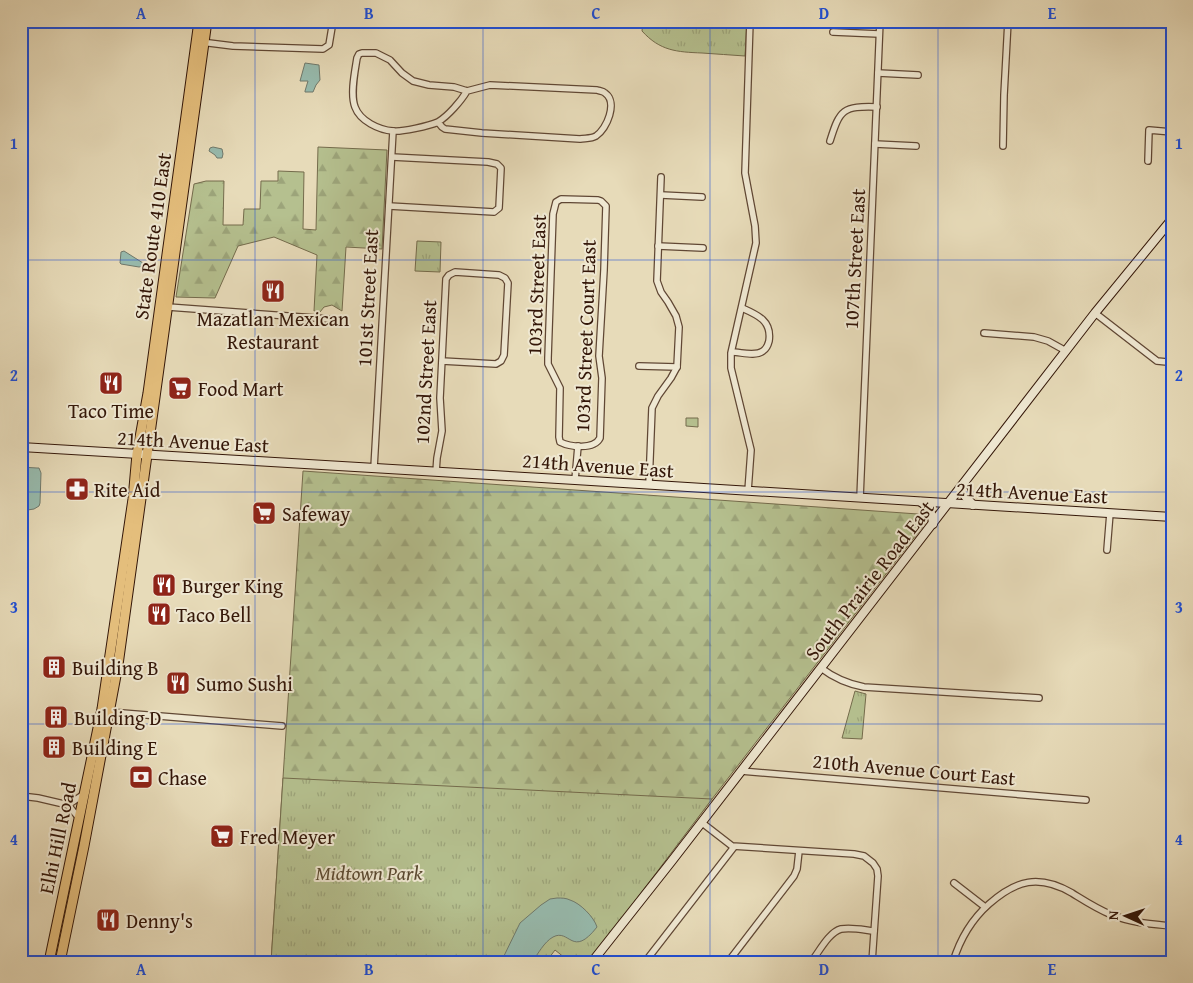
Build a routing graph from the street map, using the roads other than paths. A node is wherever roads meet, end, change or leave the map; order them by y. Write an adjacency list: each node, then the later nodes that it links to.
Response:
1 (200, 21): 9 (main road, State Route 410 East)
2 (208, 21): 9 (main road, State Route 410 East)
3 (333, 21): 9 (street)
4 (750, 21): 32 (street)
5 (880, 21): 8 (street, 107th Street East)
6 (1008, 21): 20 (street)
7 (833, 32): 8 (street)
8 (879, 34): 10 (street, 107th Street East)
9 (200, 42): 31 (main road, State Route 410 East); 44 (main road, State Route 410 East)
10 (878, 73): 11 (street); 13 (street, 107th Street East)
11 (918, 75)
12 (467, 91): 14 (street); 14 (street); 15 (street)
13 (877, 107): 17 (street); 18 (street, 107th Street East)
14 (438, 122): 15 (street)
15 (393, 131): 21 (street, 101st Street East)
16 (1172, 132): 22 (street)
17 (830, 141)
18 (875, 144): 19 (street); 52 (street, 107th Street East)
19 (916, 146)
20 (1003, 146)
21 (392, 157): 26 (street, 101st Street East); 26 (street)
22 (1148, 161)
23 (661, 177): 24 (street)
24 (660, 195): 25 (street); 29 (street)
25 (702, 197)
26 (389, 206): 46 (street, 101st Street East)
27 (606, 206): 42 (street, 103rd Street Court East); 42 (street, 103rd Street East)
28 (1172, 219): 33 (street, South Prairie Road East)
29 (658, 246): 30 (street); 41 (street)
30 (703, 248)
31 (168, 307): 34 (street); 45 (main road, State Route 410 East)
32 (742, 308): 37 (street); 37 (street)
33 (1095, 314): 36 (street, South Prairie Road East); 39 (street)
34 (329, 319)
35 (984, 333): 36 (street)
36 (1066, 351): 50 (street, South Prairie Road East)
37 (732, 352): 51 (street)
38 (442, 360): 38 (street, 102nd Street East); 47 (street, 102nd Street East)
39 (1167, 362)
40 (639, 366): 41 (street)
41 (677, 367): 49 (street)
42 (578, 446): 48 (street, 103rd Street Court East)
43 (21, 447): 44 (street, 214th Avenue East)
44 (137, 454): 45 (street, 214th Avenue East); 65 (main road, Elhi Hill Road)
45 (148, 455): 46 (street, 214th Avenue East); 62 (main road, Elhi Hill Road)
46 (374, 468): 47 (street, 214th Avenue East)
47 (436, 472): 48 (street, 214th Avenue East)
48 (575, 480): 49 (street, 214th Avenue East)
49 (650, 484): 51 (street, 214th Avenue East)
50 (962, 487): 54 (street, South Prairie Road East); 55 (street)
51 (748, 491): 52 (street, 214th Avenue East)
52 (860, 498): 53 (street, 214th Avenue East)
53 (922, 502): 54 (street, 214th Avenue East); 58 (street)
54 (949, 503): 55 (street, 214th Avenue East); 58 (street, South Prairie Road East)
55 (973, 505): 56 (street, 214th Avenue East)
56 (1110, 513): 57 (street, 214th Avenue East); 59 (street)
57 (1172, 517)
58 (933, 524): 60 (street, South Prairie Road East)
59 (1107, 550)
60 (821, 668): 61 (street); 64 (street, South Prairie Road East)
61 (1039, 698)
62 (110, 712): 63 (street); 78 (main road, Elhi Hill Road)
63 (282, 726)
64 (740, 771): 67 (street, 210th Avenue Court East); 70 (street, South Prairie Road East)
65 (84, 794): 68 (street); 69 (main road, Elhi Hill Road)
66 (21, 796): 68 (street)
67 (1086, 800)
68 (68, 805): 69 (street)
69 (79, 818): 77 (main road, Elhi Hill Road)
70 (701, 822): 71 (street); 79 (street, South Prairie Road East)
71 (734, 847): 72 (street); 80 (street)
72 (800, 851): 76 (street); 81 (street)
73 (954, 883): 74 (street)
74 (985, 907): 75 (street); 84 (street)
75 (1172, 926)
76 (874, 931): 82 (street); 83 (street)
77 (49, 962)
78 (60, 962)
79 (592, 962)
80 (645, 962)
81 (728, 962)
82 (811, 962)
83 (872, 962)
84 (953, 962)

